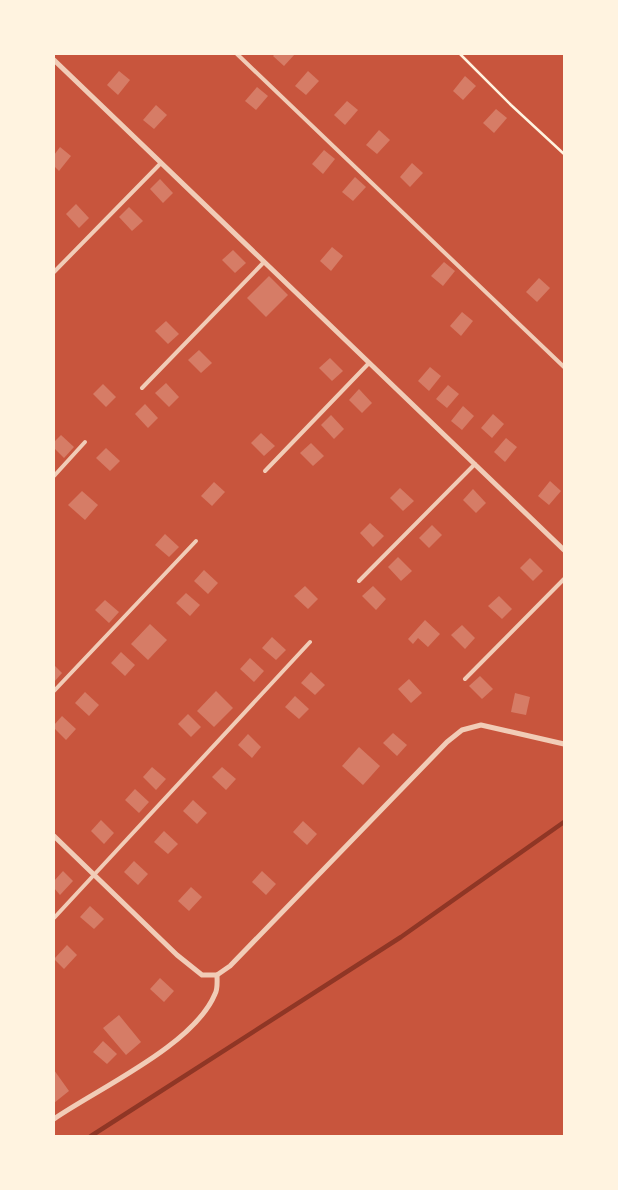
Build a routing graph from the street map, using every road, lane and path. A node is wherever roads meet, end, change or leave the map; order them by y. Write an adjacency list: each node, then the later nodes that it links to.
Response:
1 (237, 54): 9 (lane)
2 (460, 54): 4 (path)
3 (54, 60): 5 (street)
4 (564, 154)
5 (160, 164): 6 (street); 7 (lane)
6 (264, 262): 8 (street); 10 (lane)
7 (54, 272)
8 (369, 363): 12 (street); 13 (lane)
9 (564, 367)
10 (142, 388)
11 (85, 442): 14 (lane)
12 (475, 464): 16 (street); 18 (lane)
13 (265, 471)
14 (54, 476)
15 (196, 541): 21 (lane)
16 (564, 550)
17 (564, 578): 20 (lane)
18 (359, 580)
19 (310, 642): 24 (lane)
20 (465, 679)
21 (54, 691)
22 (564, 744): 26 (street)
23 (54, 836): 24 (street)
24 (94, 875): 25 (lane); 26 (street)
25 (54, 918)
26 (217, 975): 27 (street)
27 (54, 1119)

